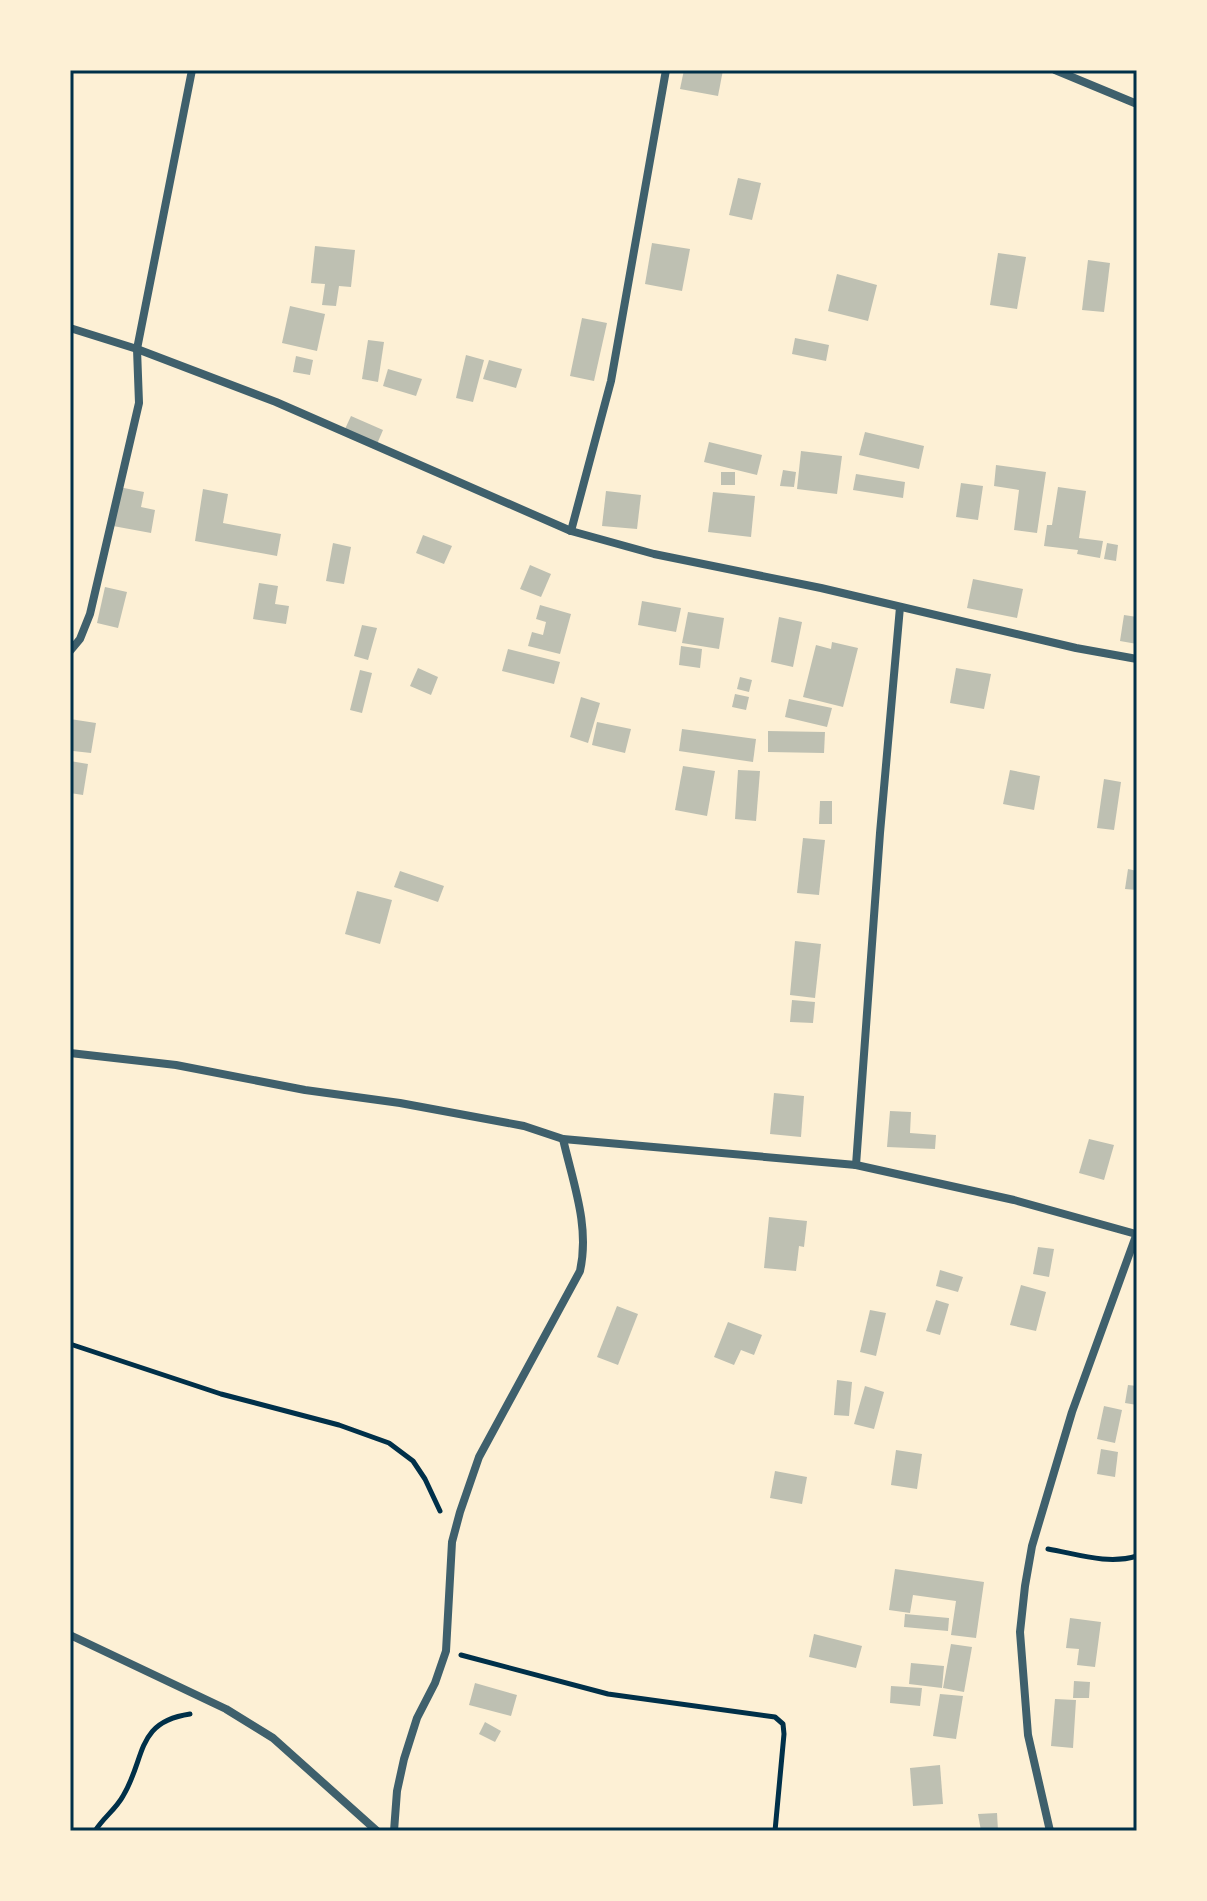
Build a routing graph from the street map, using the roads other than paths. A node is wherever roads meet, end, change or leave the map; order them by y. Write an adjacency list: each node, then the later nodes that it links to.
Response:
1 (192, 70): 6 (street)
2 (666, 70): 7 (street)
3 (1055, 70): 4 (street)
4 (1137, 104)
5 (70, 328): 6 (street)
6 (137, 349): 7 (street); 9 (street)
7 (571, 531): 8 (street)
8 (900, 607): 10 (street); 13 (street)
9 (70, 651)
10 (1137, 659)
11 (70, 1053): 12 (street)
12 (563, 1139): 13 (street); 17 (street)
13 (856, 1165): 14 (street)
14 (1136, 1233): 18 (street)
15 (70, 1635): 16 (street)
16 (377, 1831)
17 (394, 1831)
18 (1050, 1831)

